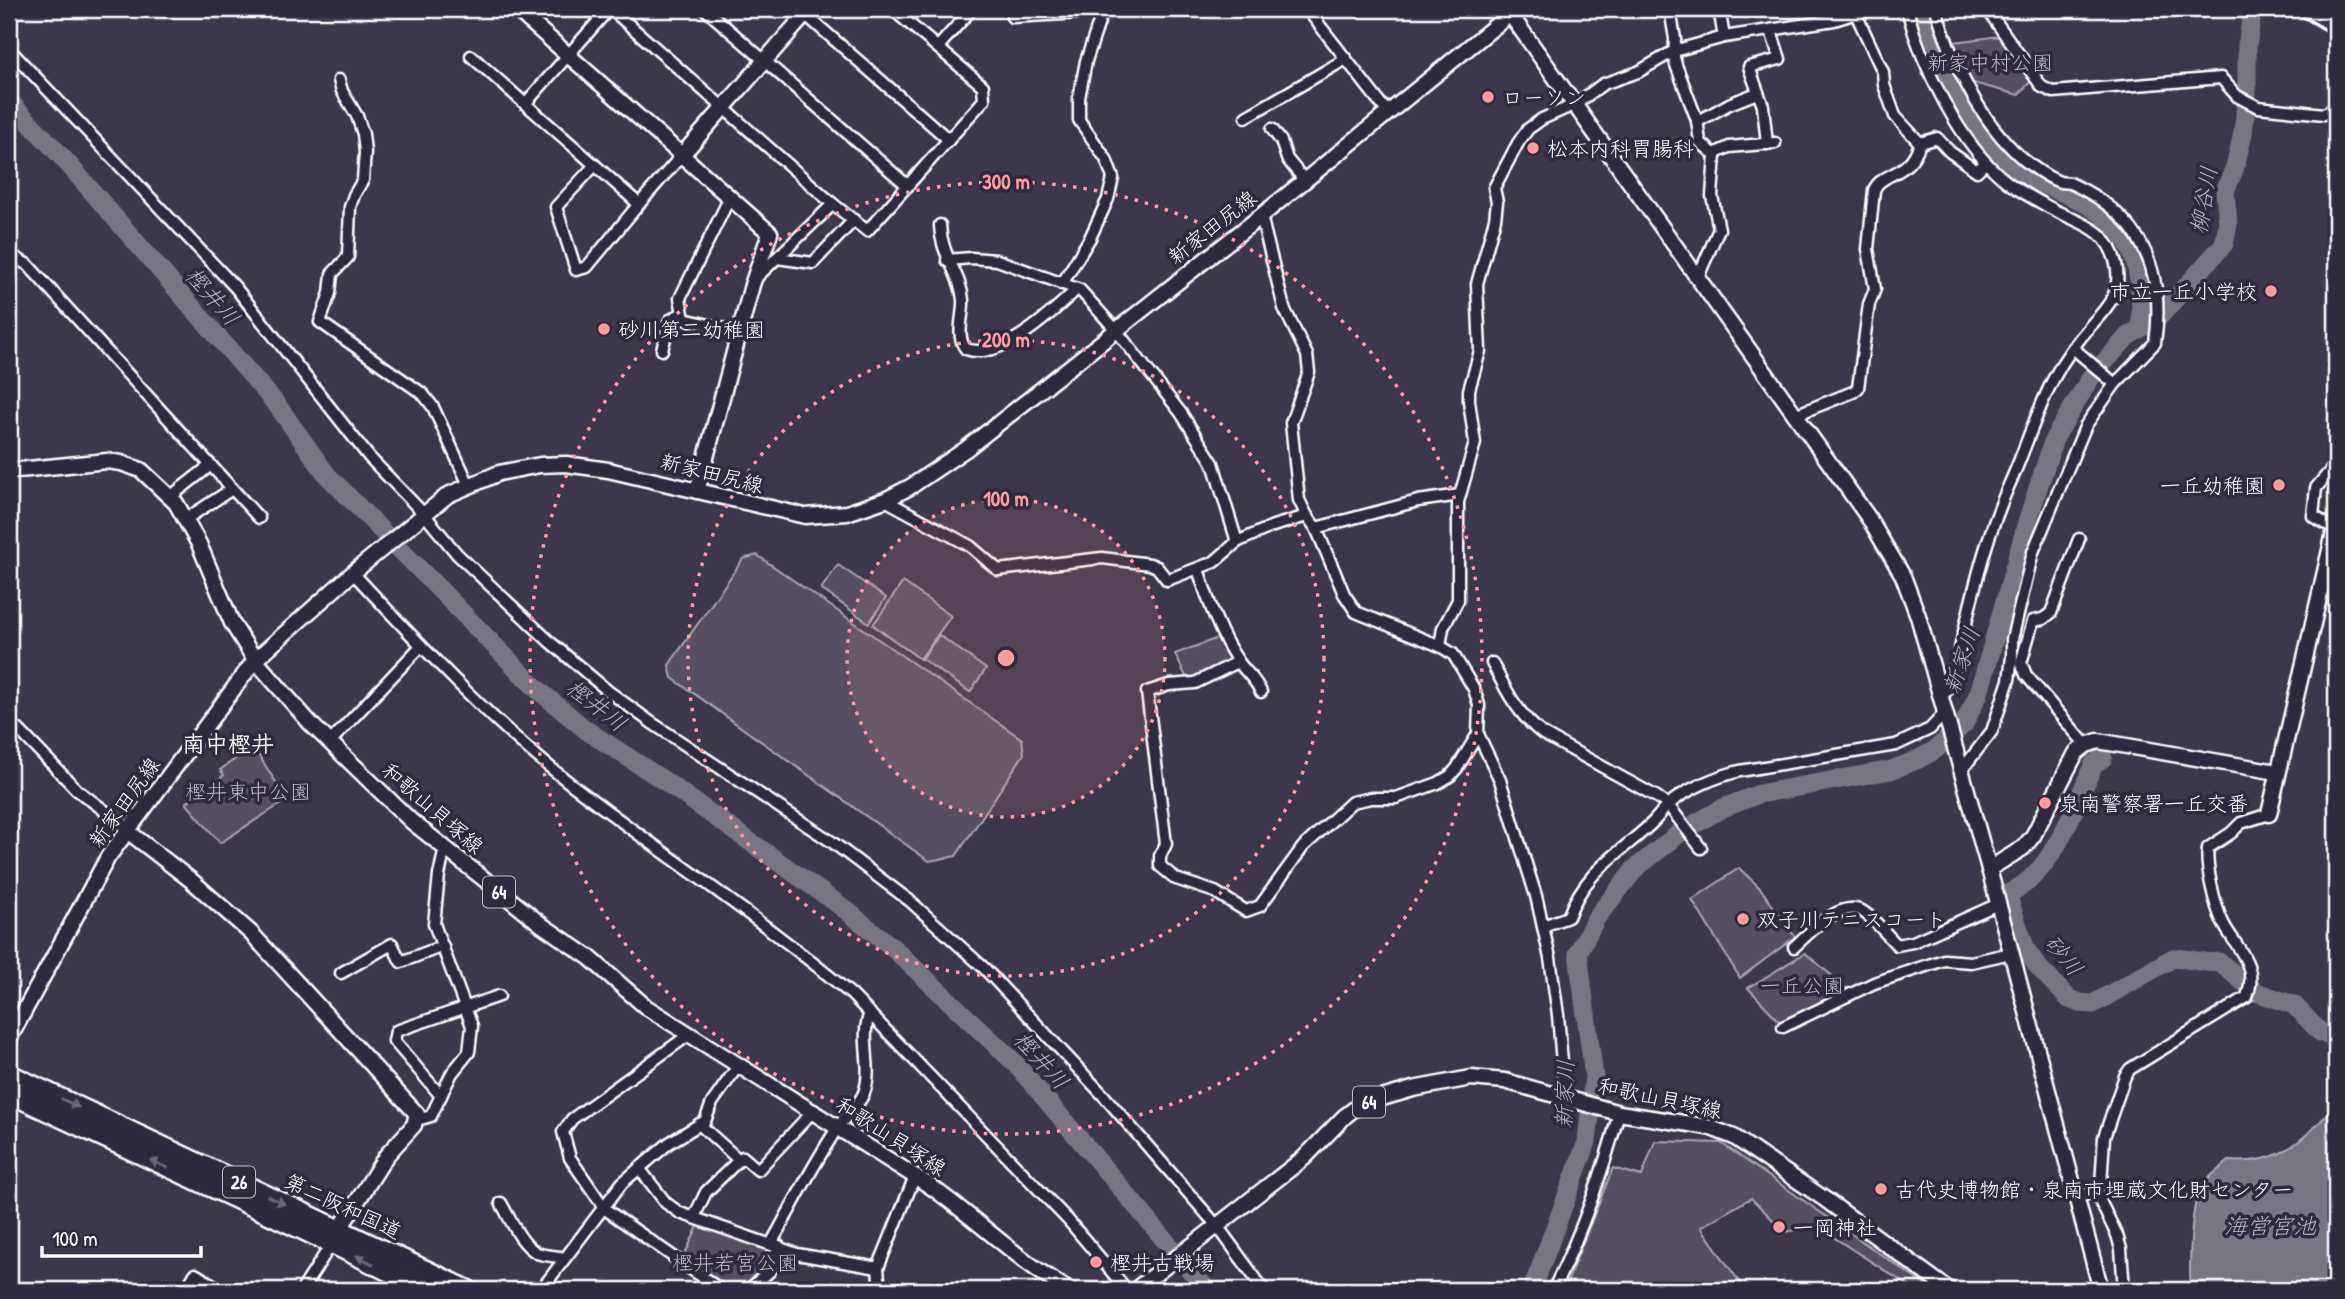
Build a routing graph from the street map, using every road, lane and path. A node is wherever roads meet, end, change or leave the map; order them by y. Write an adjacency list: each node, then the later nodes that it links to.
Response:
1 (516, 9): 22 (main road)
2 (610, 9): 22 (street); 30 (street)
3 (705, 9): 25 (street)
4 (892, 9): 19 (street)
5 (972, 9): 19 (street)
6 (1307, 9): 24 (street)
7 (1670, 9): 21 (street)
8 (1719, 9): 18 (street)
9 (1908, 9): 62 (street)
10 (1936, 9): 64 (street)
11 (1987, 9): 31 (street)
12 (1099, 10): 16 (street); 57 (street)
13 (1511, 10): 29 (main road); 32 (main road, 新家田尻線)
14 (805, 11): 25 (main road); 36 (street)
15 (1861, 11): 17 (street); 37 (street)
16 (1012, 17)
17 (1771, 31): 18 (street); 27 (street)
18 (1724, 37): 21 (street)
19 (938, 47): 36 (street)
20 (9, 49): 75 (street)
21 (1674, 51): 29 (street); 34 (street)
22 (569, 55): 28 (street); 39 (main road)
23 (471, 56): 28 (street)
24 (1346, 59): 32 (street); 33 (street)
25 (764, 61): 30 (main road); 43 (street)
26 (339, 80): 69 (street)
27 (1757, 93): 34 (street); 38 (street)
28 (525, 104): 40 (street)
29 (1576, 104): 55 (main road); 72 (street)
30 (724, 107): 39 (main road); 46 (street)
31 (2336, 108)
32 (1388, 113): 42 (main road, 新家田尻線)
33 (1246, 117)
34 (1697, 122): 38 (street)
35 (1272, 129): 42 (street)
36 (949, 140): 43 (street)
37 (1920, 144): 41 (street); 65 (street)
38 (1714, 153): 55 (street)
39 (682, 155): 44 (main road); 45 (street)
40 (594, 165): 45 (street); 45 (street)
41 (1982, 166)
42 (1305, 181): 47 (main road, 新家田尻線)
43 (908, 186): 48 (street)
44 (730, 197): 50 (main road); 59 (street)
45 (639, 204)
46 (833, 204): 48 (street); 51 (street)
47 (1261, 216): 60 (main road, 新家田尻線); 76 (street)
48 (854, 220): 53 (street)
49 (940, 225): 54 (street)
50 (770, 233): 51 (street); 56 (main road)
51 (789, 247): 53 (street)
52 (9, 254): 67 (street)
53 (777, 258): 56 (street)
54 (947, 260): 57 (street); 58 (street)
55 (1698, 277): 65 (main road)
56 (754, 280): 61 (main road)
57 (1062, 284): 58 (street)
58 (1077, 289): 60 (street)
59 (681, 314): 61 (street); 63 (street)
60 (1116, 330): 74 (main road, 新家田尻線); 82 (street)
61 (739, 332): 71 (main road)
62 (2073, 348): 64 (street); 91 (street)
63 (662, 349)
64 (2115, 384): 97 (street)
65 (1795, 415): 91 (main road)
66 (2336, 464): 79 (street)
67 (211, 465): 70 (street); 73 (street)
68 (9, 471): 73 (main road, 和歌山貝塚線 / 64)
69 (469, 485): 71 (main road, 新家田尻線); 75 (main road, 新家田尻線)
70 (233, 489): 77 (street); 78 (street)
71 (697, 491): 74 (main road, 新家田尻線)
72 (1460, 495): 80 (street); 86 (street)
73 (170, 497): 77 (main road, 和歌山貝塚線 / 64)
74 (885, 500): 83 (street)
75 (423, 515): 84 (main road, 新家田尻線); 135 (street)
76 (1307, 516): 80 (street); 82 (street)
77 (186, 519): 87 (main road, 和歌山貝塚線 / 64)
78 (259, 519)
79 (2336, 526): 98 (main road)
80 (1317, 528): 86 (street)
81 (2079, 539): 96 (street)
82 (1237, 542): 83 (street)
83 (1198, 569): 88 (street)
84 (354, 572): 85 (street); 87 (main road, 新家田尻線)
85 (421, 646): 95 (street); 113 (street)
86 (1440, 646): 94 (street)
87 (255, 660): 95 (main road, 和歌山貝塚線 / 64); 101 (main road, 新家田尻線)
88 (1238, 662): 90 (street); 94 (street)
89 (1492, 663): 99 (street)
90 (1261, 692)
91 (1940, 698): 92 (main road)
92 (1944, 714): 97 (main road); 99 (street)
93 (9, 724): 101 (street)
94 (1478, 734): 106 (street)
95 (329, 743): 103 (main road, 和歌山貝塚線 / 64)
96 (2086, 745): 98 (main road); 104 (main road)
97 (1961, 771): 104 (main road)
98 (2277, 772): 100 (main road)
99 (1668, 805): 102 (street); 106 (street)
100 (2269, 814): 130 (street)
101 (127, 829): 116 (main road, 新家田尻線); 124 (main road)
102 (1702, 848)
103 (445, 849): 107 (street); 115 (main road, 和歌山貝塚線 / 64)
104 (1989, 869): 105 (main road)
105 (1998, 904): 108 (street); 109 (main road)
106 (1543, 926): 121 (street)
107 (443, 946): 110 (street); 112 (street)
108 (1794, 947)
109 (2011, 953): 114 (street); 131 (main road)
110 (341, 973)
111 (499, 996): 112 (street)
112 (466, 1007): 120 (street); 120 (street)
113 (870, 1013): 126 (street); 150 (street)
114 (1783, 1027)
115 (690, 1034): 117 (main road, 和歌山貝塚線 / 64); 133 (street)
116 (9, 1039)
117 (738, 1066): 122 (main road, 和歌山貝塚線 / 64); 125 (street)
118 (9, 1074): 136 (highway, 第二阪和国道 / 26, one-way to 136)
119 (9, 1093): 136 (highway, 第二阪和国道 / 26, one-way to 119)
120 (441, 1096): 124 (street)
121 (1565, 1098): 123 (main road, 和歌山貝塚線 / 64); 135 (main road, 和歌山貝塚線 / 64)
122 (814, 1111): 126 (main road, 和歌山貝塚線 / 64); 127 (street)
123 (1614, 1111): 153 (street); 154 (main road, 和歌山貝塚線 / 64)
124 (417, 1120): 136 (main road)
125 (699, 1124): 127 (street); 128 (street)
126 (839, 1126): 129 (main road, 和歌山貝塚線 / 64); 137 (street)
127 (739, 1160): 134 (street)
128 (639, 1168): 133 (street); 134 (street)
129 (915, 1176): 139 (street); 149 (main road, 和歌山貝塚線 / 64)
130 (2095, 1191): 131 (street); 156 (street)
131 (2077, 1198): 155 (main road)
132 (501, 1203): 138 (street)
133 (604, 1209): 138 (street); 146 (street)
134 (694, 1217): 137 (street)
135 (1215, 1229): 151 (main road, 和歌山貝塚線 / 64); 152 (street)
136 (335, 1236): 142 (street); 143 (highway, 第二阪和国道 / 26, one-way to 136); 144 (highway, 第二阪和国道 / 26)
137 (775, 1245): 139 (street); 147 (street)
138 (565, 1258): 145 (street)
139 (878, 1268): 148 (street)
140 (186, 1290): 141 (street)
141 (222, 1290)
142 (302, 1290)
143 (426, 1290)
144 (468, 1290)
145 (541, 1290)
146 (721, 1290)
147 (748, 1290)
148 (880, 1290)
149 (1069, 1290)
150 (1127, 1290)
151 (1135, 1290)
152 (1264, 1290)
153 (1553, 1290)
154 (1949, 1290)
155 (2101, 1290)
156 (2124, 1290)

